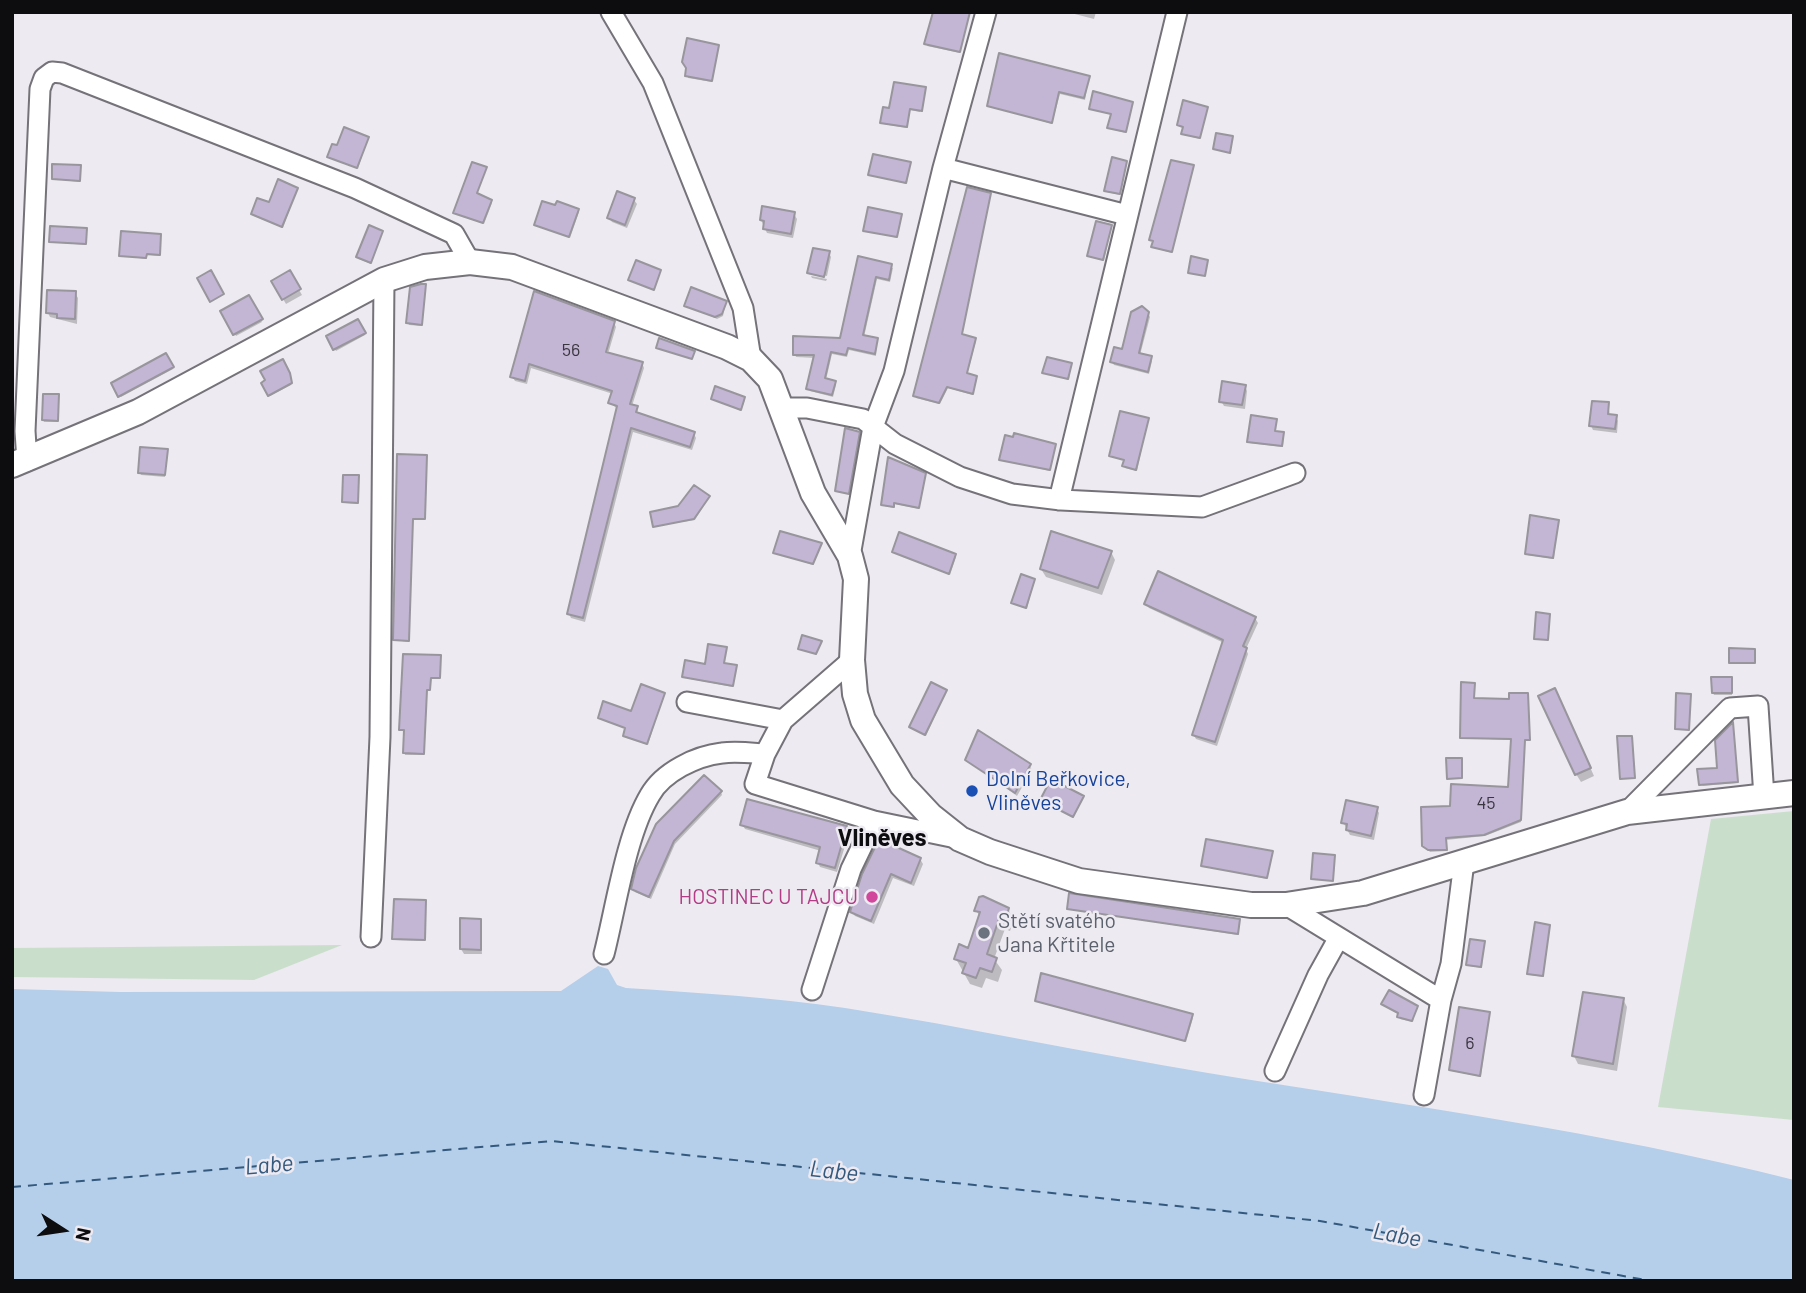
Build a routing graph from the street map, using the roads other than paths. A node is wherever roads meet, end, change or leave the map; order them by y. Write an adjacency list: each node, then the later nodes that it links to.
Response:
1 (611, 12): 8 (street)
2 (986, 12): 4 (street)
3 (1177, 12): 5 (street)
4 (943, 168): 5 (street); 10 (street)
5 (1127, 215): 13 (street)
6 (470, 262): 7 (street); 8 (street); 11 (street)
7 (384, 280): 11 (street); 26 (street)
8 (751, 359): 9 (street)
9 (782, 408): 10 (street); 14 (street)
10 (873, 427): 13 (street); 14 (street)
11 (20, 463)
12 (1295, 472): 13 (street)
13 (1059, 500)
14 (850, 556): 15 (street)
15 (852, 660): 17 (street); 23 (street)
16 (687, 702): 17 (street)
17 (783, 720): 18 (street)
18 (765, 754): 22 (street); 28 (street)
19 (1794, 793): 20 (street)
20 (1764, 797): 21 (street); 21 (street)
21 (1627, 813): 24 (street)
22 (874, 821): 23 (street); 29 (street)
23 (960, 839): 25 (street)
24 (1464, 862): 25 (street); 30 (street)
25 (1286, 905): 27 (street)
26 (371, 937)
27 (1338, 939): 30 (street); 31 (street)
28 (604, 954)
29 (812, 990)
30 (1441, 1000): 32 (street)
31 (1275, 1070)
32 (1424, 1095)

